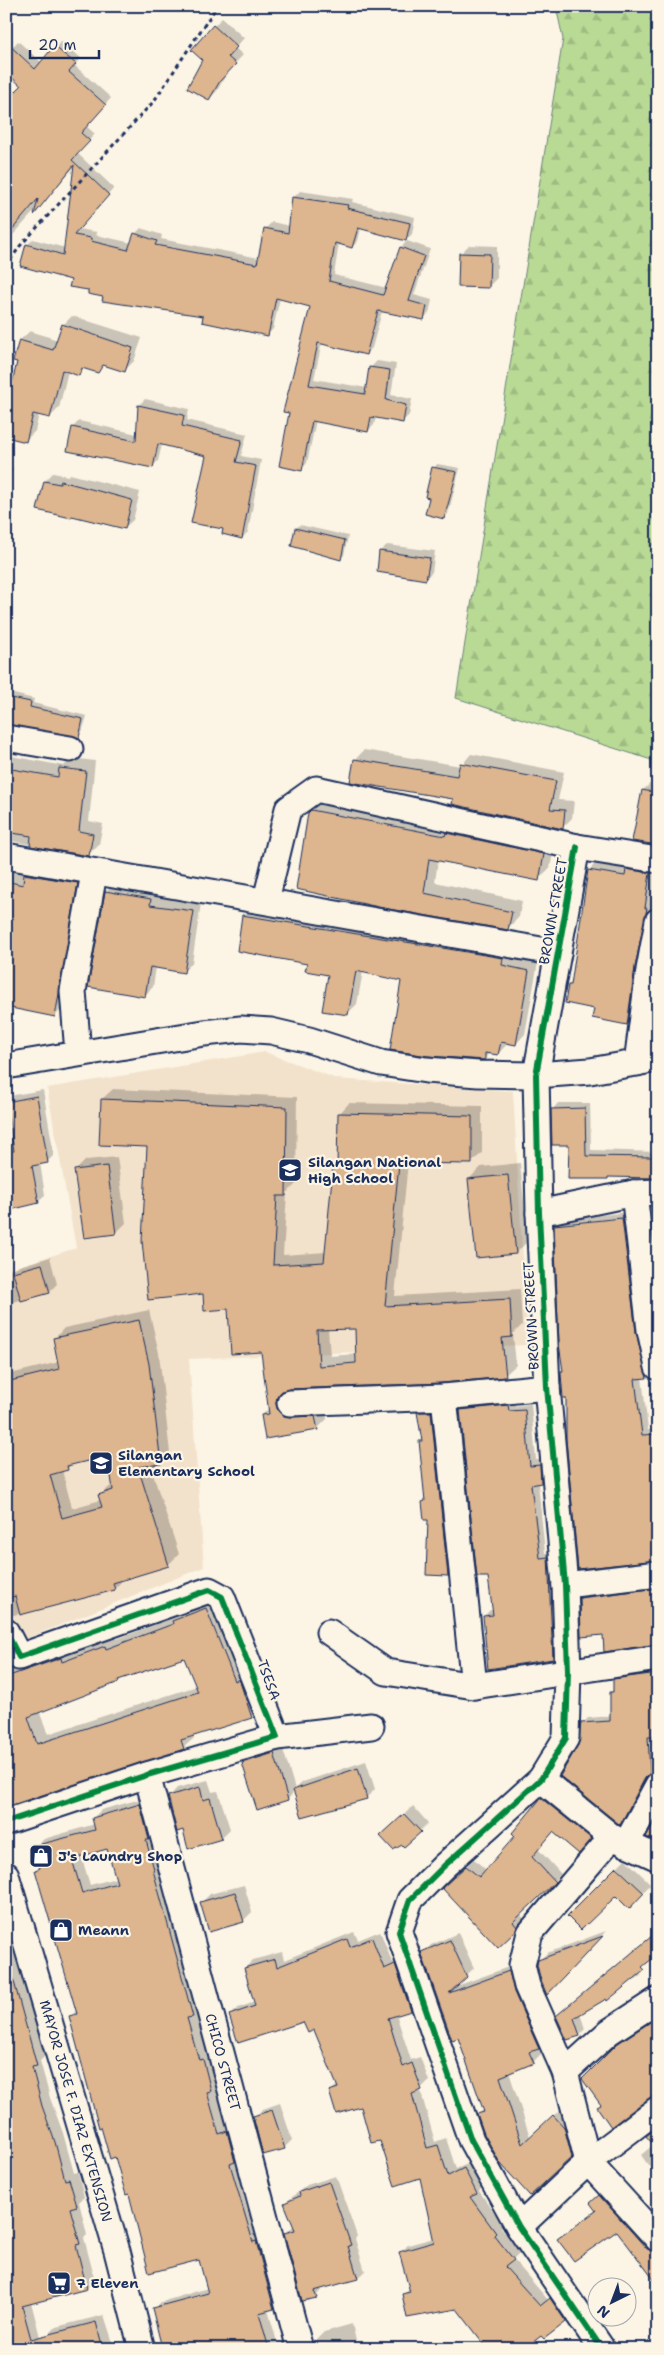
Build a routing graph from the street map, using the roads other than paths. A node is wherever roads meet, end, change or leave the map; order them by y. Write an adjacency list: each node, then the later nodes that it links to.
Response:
1 (6, 738): 2 (street)
2 (70, 749)
3 (577, 847): 5 (street); 7 (street); 9 (street, BROWN STREET)
4 (6, 856): 6 (street)
5 (658, 860)
6 (94, 873): 7 (street); 10 (street)
7 (266, 900): 9 (street)
8 (658, 921): 11 (street)
9 (558, 953): 13 (street, BROWN STREET)
10 (78, 1053): 12 (street); 13 (street)
11 (647, 1061): 13 (street)
12 (6, 1066)
13 (536, 1075): 15 (street, BROWN STREET)
14 (646, 1192): 15 (street); 16 (street)
15 (539, 1213): 17 (street, BROWN STREET)
16 (658, 1367)
17 (547, 1387): 18 (street); 21 (street, BROWN STREET)
18 (444, 1397): 19 (street); 26 (street)
19 (290, 1403)
20 (658, 1574): 21 (street)
21 (565, 1585): 25 (street, BROWN STREET)
22 (6, 1632): 28 (street, TSESA)
23 (329, 1632): 26 (street)
24 (658, 1658): 25 (street)
25 (568, 1671): 26 (street); 30 (street, BROWN STREET)
26 (474, 1686)
27 (371, 1726): 28 (street)
28 (277, 1737): 29 (street)
29 (146, 1774): 32 (street); 43 (street, CHICO STREET)
30 (540, 1780): 33 (street); 40 (street, BROWN STREET)
31 (658, 1785): 33 (street)
32 (6, 1822)
33 (619, 1841): 34 (street); 37 (street)
34 (658, 1858)
35 (6, 1875): 42 (street, MAYOR JOSE F. DIAZ EXTENSION)
36 (658, 2000): 37 (street)
37 (565, 2072): 39 (street)
38 (658, 2109): 39 (street)
39 (588, 2162): 40 (street); 41 (street)
40 (519, 2227): 44 (street, BROWN STREET)
41 (658, 2239)
42 (142, 2349)
43 (300, 2349)
44 (602, 2349)

